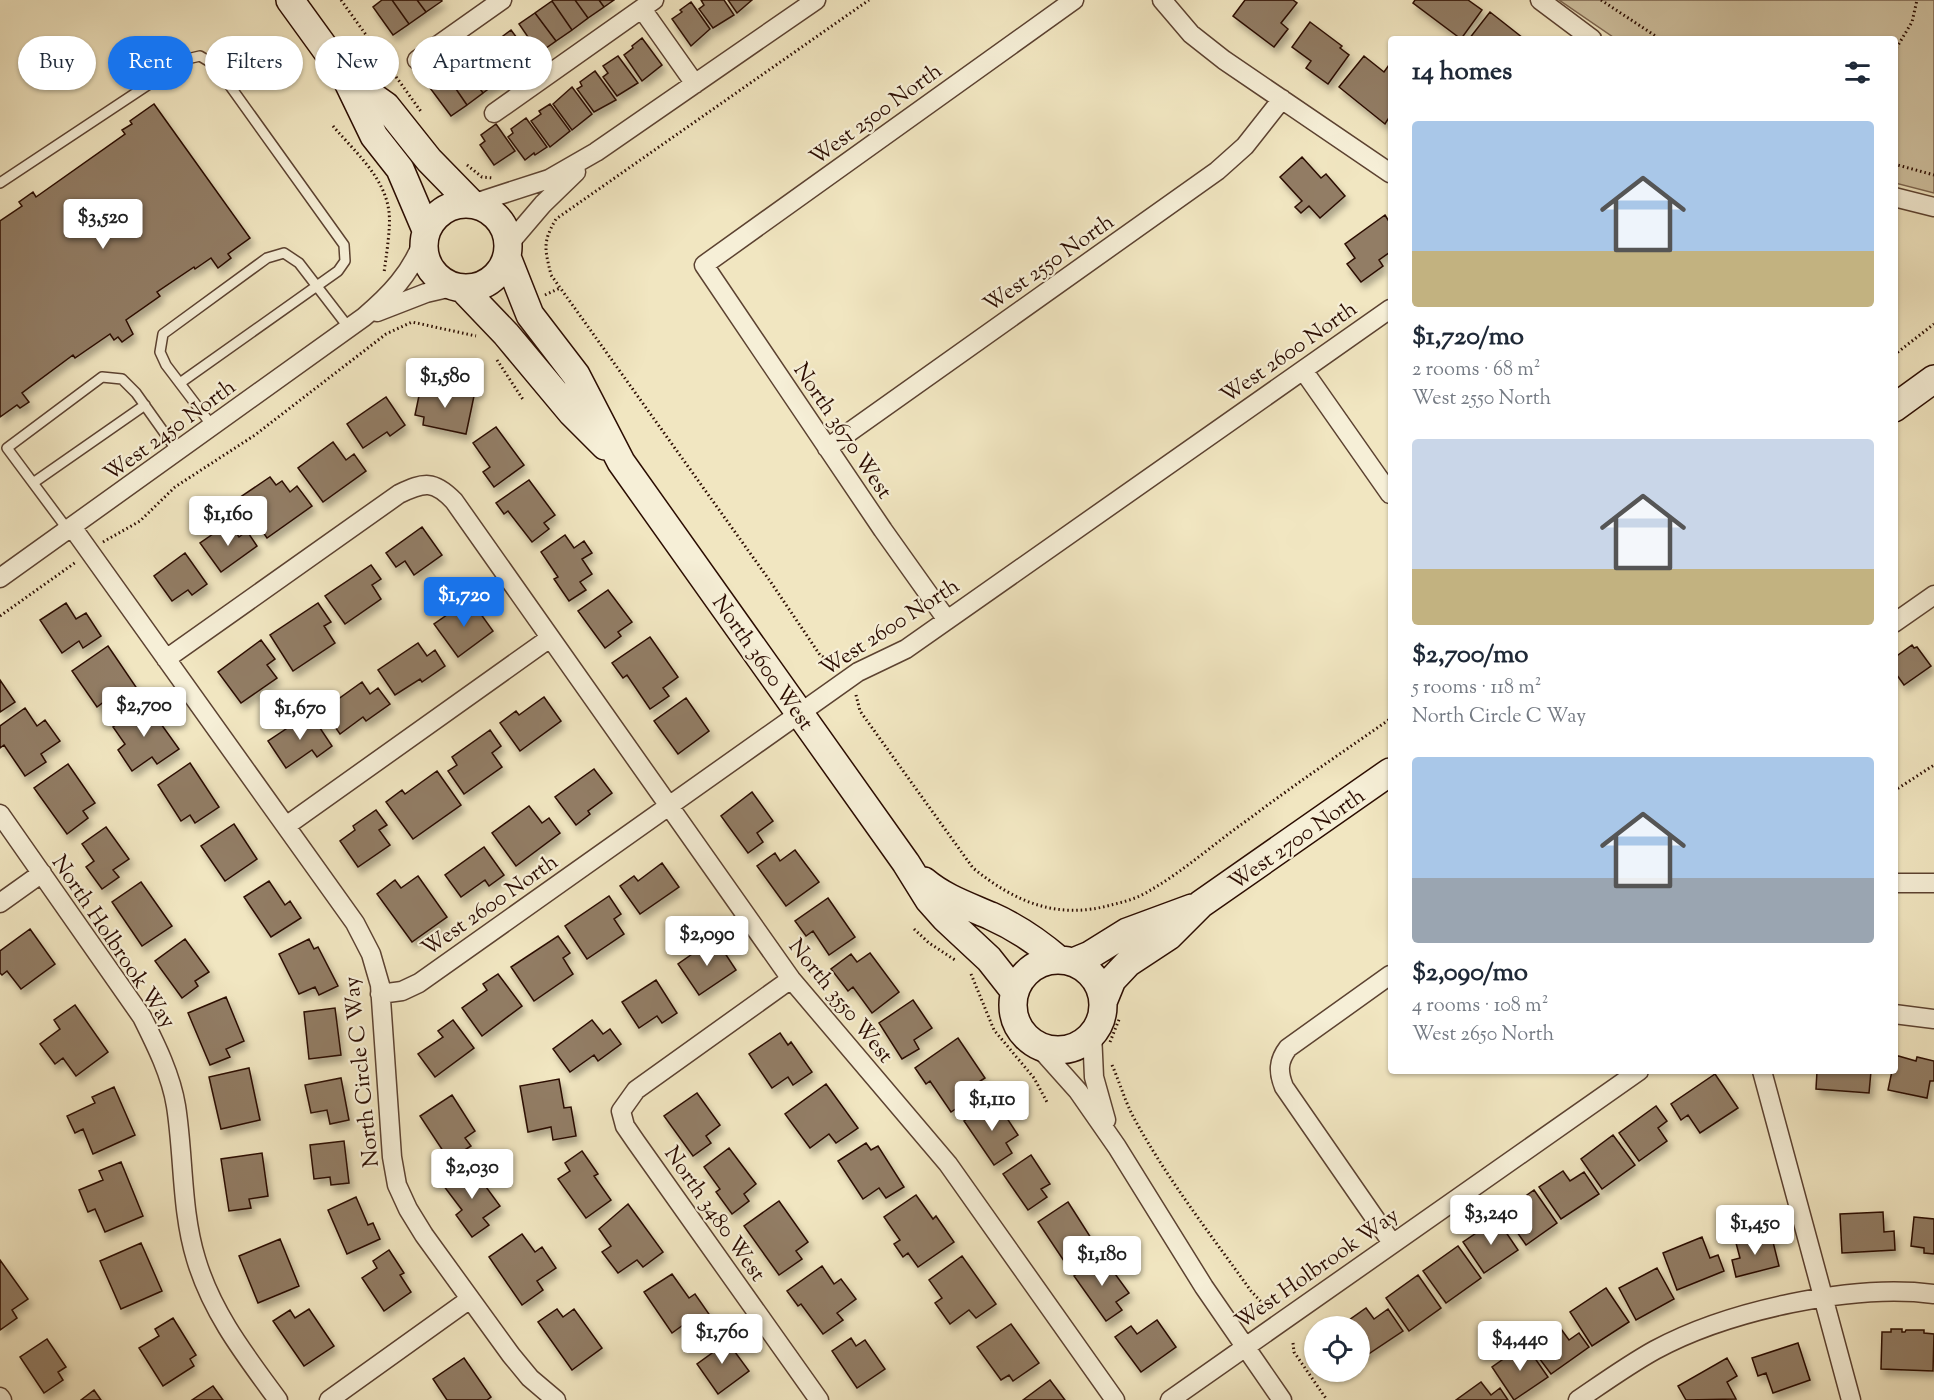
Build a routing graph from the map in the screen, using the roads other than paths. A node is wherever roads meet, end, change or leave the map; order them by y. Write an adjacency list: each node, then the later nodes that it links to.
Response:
1 (290, 0): 8 (street)
2 (502, 0): 9 (street)
3 (816, 0): 11 (street)
4 (1074, 0): 24 (street, West 2500 North)
5 (1162, 0): 14 (street)
6 (1540, 0): 10 (street)
7 (648, 4): 11 (street); 15 (street)
8 (316, 36)
9 (451, 36)
10 (1588, 36)
11 (695, 84): 16 (street)
12 (352, 90): 22 (street)
13 (364, 90): 20 (street)
14 (1282, 99): 17 (street); 36 (street, West 2550 North)
15 (494, 113)
16 (596, 152): 20 (street); 23 (street)
17 (1388, 172)
18 (0, 183): 25 (lane)
19 (1898, 198): 21 (street)
20 (473, 203): 22 (street); 23 (street)
21 (1934, 207)
22 (425, 236): 26 (street); 28 (street, West 2450 North)
23 (508, 251): 26 (street); 39 (street, North 3600 West)
24 (704, 265): 36 (street, North 3670 West)
25 (317, 286): 29 (lane); 32 (lane); 32 (lane)
26 (458, 288): 28 (street, West 2450 North); 39 (street, North 3600 West)
27 (1388, 310): 30 (street, West 2600 North)
28 (364, 317): 29 (street, West 2450 North)
29 (349, 328): 35 (street, West 2450 North)
30 (1303, 370): 41 (street); 45 (street, West 2600 North)
31 (1931, 378): 34 (street)
32 (180, 383): 35 (lane)
33 (145, 405): 37 (lane); 38 (lane); 40 (lane)
34 (1898, 405)
35 (213, 427): 38 (street, West 2450 North)
36 (827, 448): 45 (street, North 3670 West)
37 (3, 450): 40 (lane)
38 (178, 452): 42 (street, West 2450 North)
39 (621, 462): 49 (street, North 3600 West)
40 (33, 483): 42 (lane)
41 (1388, 491)
42 (70, 529): 43 (street, West 2450 North); 48 (street, North Circle C Way)
43 (0, 578)
44 (1934, 595): 46 (street)
45 (947, 620): 49 (street, West 2600 North)
46 (1898, 620)
47 (550, 638): 48 (street, North 3550 West); 51 (street, North 3550 West); 53 (street)
48 (166, 659): 53 (street, North Circle C Way)
49 (800, 713): 51 (street, West 2600 North); 54 (street, North 3600 West)
50 (1388, 772): 59 (street, West 2700 North)
51 (669, 805): 62 (street, North 3550 West); 64 (street, West 2600 North)
52 (0, 814): 55 (street, North Holbrook Way)
53 (286, 826): 64 (street, North Circle C Way)
54 (906, 863): 60 (street, North 3600 West); 63 (street, North 3600 West)
55 (42, 873): 58 (street); 79 (street, North Holbrook Way)
56 (1898, 883): 57 (street)
57 (1934, 883)
58 (0, 903)
59 (1202, 904): 60 (street, West 2700 North); 65 (street, West 2700 North)
60 (1066, 961): 63 (street); 65 (street)
61 (1388, 976): 73 (street)
62 (791, 979): 78 (street, North 3480 West); 82 (street, North 3550 West)
63 (1015, 992): 69 (street)
64 (380, 994): 76 (street, North Circle C Way)
65 (1111, 1008): 68 (street)
66 (1898, 1014): 67 (street)
67 (1934, 1019)
68 (1100, 1039): 69 (street); 72 (street)
69 (1036, 1044): 72 (street)
70 (1635, 1074): 73 (street, West Holbrook Way)
71 (1763, 1074): 75 (street)
72 (1117, 1147): 77 (street)
73 (1392, 1243): 77 (street, West Holbrook Way)
74 (1934, 1294): 75 (street)
75 (1823, 1298): 85 (street); 86 (street)
76 (470, 1299): 80 (street); 81 (street, North Circle C Way)
77 (1245, 1347): 83 (street, West Holbrook Way); 84 (street)
78 (809, 1397)
79 (278, 1400)
80 (329, 1400)
81 (556, 1400)
82 (1115, 1400)
83 (1170, 1400)
84 (1282, 1400)
85 (1578, 1400)
86 (1851, 1400)

